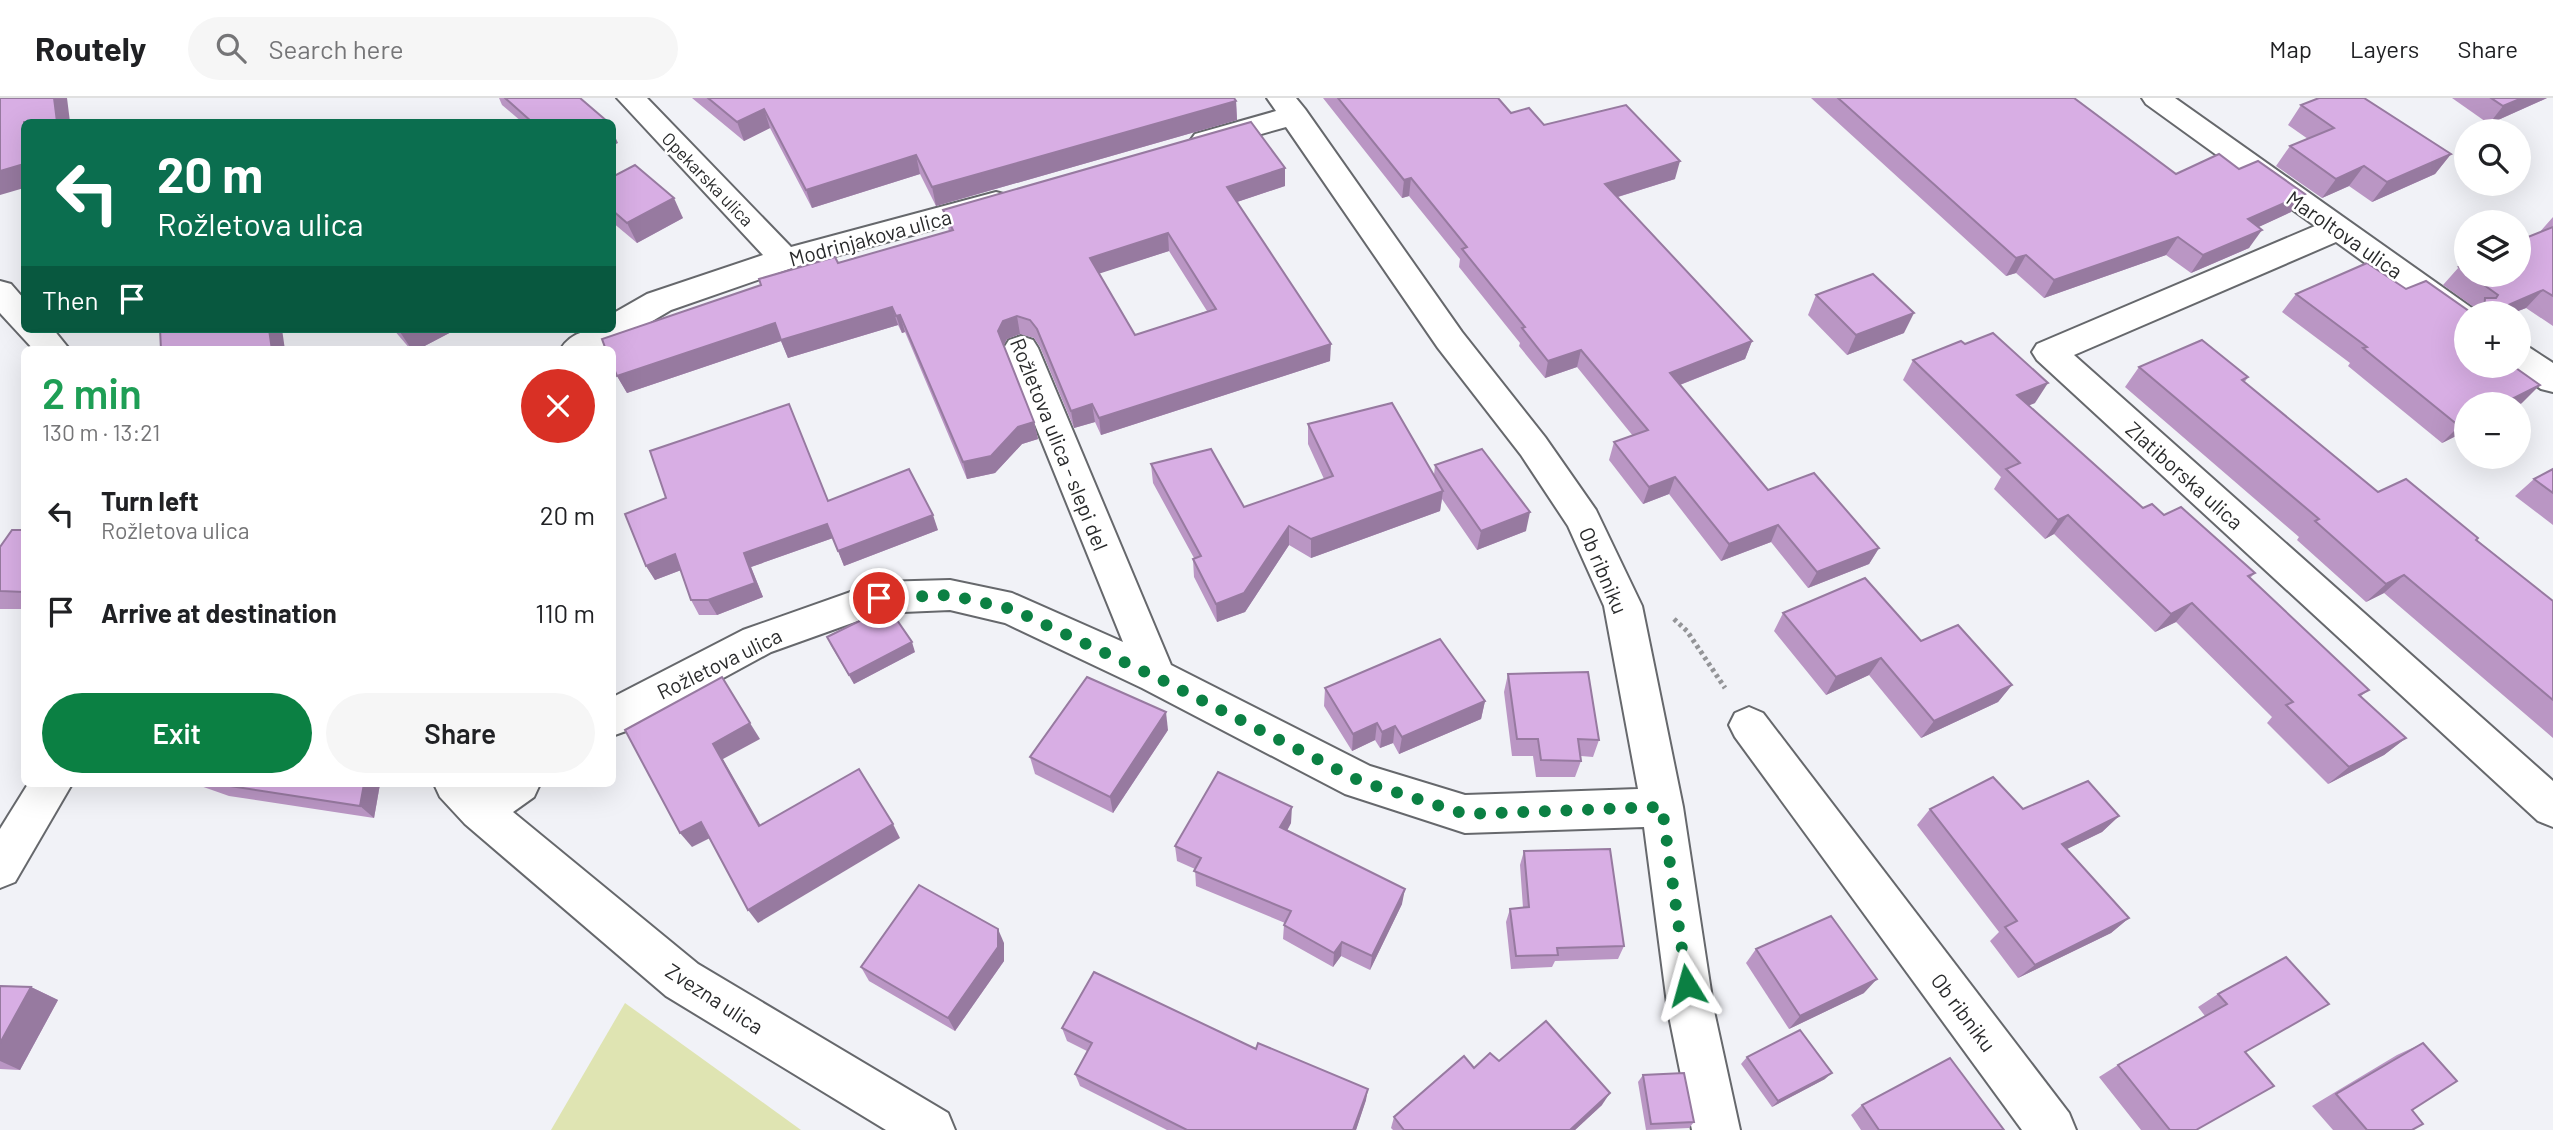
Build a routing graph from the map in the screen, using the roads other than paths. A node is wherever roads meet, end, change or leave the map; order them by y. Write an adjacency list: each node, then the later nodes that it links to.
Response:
1 (631, 98): 7 (street, Opekarska ulica)
2 (2156, 98): 6 (street, Maroltova ulica)
3 (1288, 107): 4 (street); 25 (street, Ob ribniku)
4 (1176, 150)
5 (1030, 192): 7 (street, Modrinjakova ulica)
6 (2337, 229): 9 (street, Maroltova ulica); 26 (street, Zlatiborska ulica)
7 (785, 259): 11 (street, Modrinjakova ulica)
8 (0, 292): 10 (street)
9 (2454, 311)
10 (21, 315)
11 (616, 327)
12 (38, 333): 14 (street)
13 (606, 333): 15 (street, Modrinjakova ulica)
14 (49, 346)
15 (584, 346)
16 (1021, 348): 19 (street, Rožletova ulica - slepi del)
17 (2531, 365): 18 (street)
18 (2553, 380)
19 (1156, 677): 20 (street, Rožletova ulica); 25 (street, Rožletova ulica)
20 (616, 716)
21 (1749, 726): 30 (street, Ob ribniku)
22 (49, 787): 27 (street)
23 (507, 787): 24 (street)
24 (467, 797): 28 (street, Zvezna ulica)
25 (1662, 807): 29 (street, Ob ribniku)
26 (2553, 808)
27 (0, 868)
28 (931, 1130)
29 (1716, 1130)
30 (2052, 1130)

